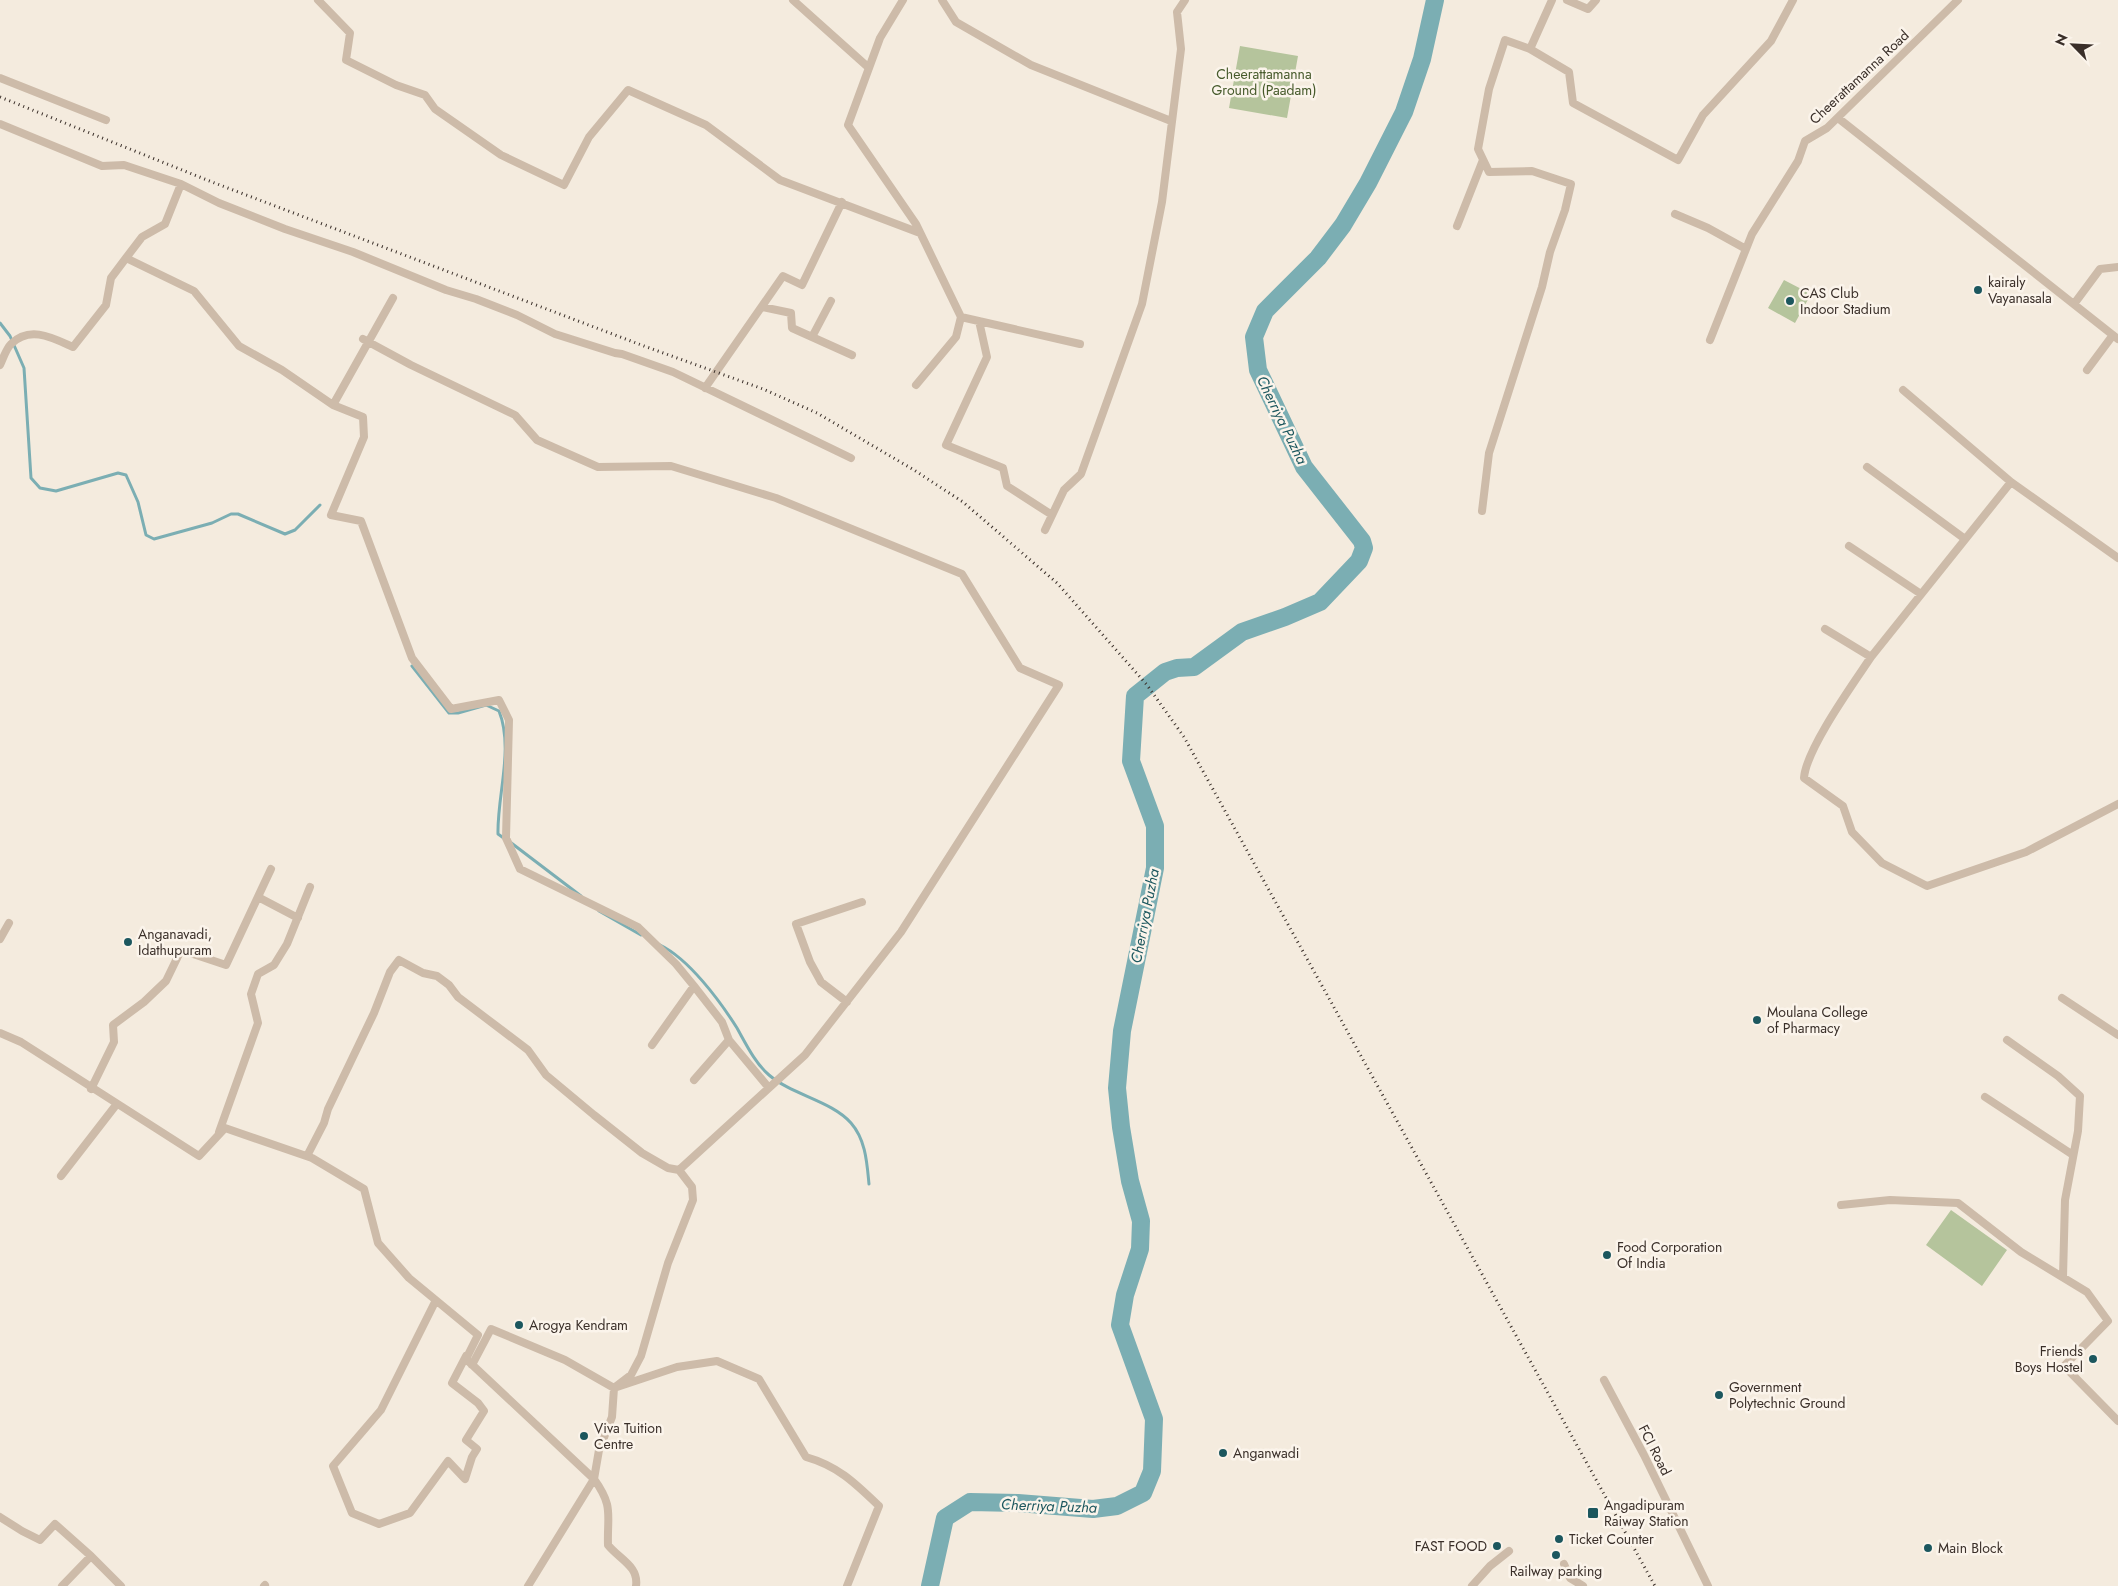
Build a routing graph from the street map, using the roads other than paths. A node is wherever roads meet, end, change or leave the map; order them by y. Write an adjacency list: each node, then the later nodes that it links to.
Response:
1 (318, 0): 20 (street)
2 (793, 0): 12 (street)
3 (903, 0): 12 (street)
4 (942, 0): 16 (street)
5 (1185, 0): 16 (street)
6 (1552, 0): 11 (street)
7 (1567, 0): 8 (street)
8 (1596, 0)
9 (1793, 0): 11 (street)
10 (1958, 0): 14 (street, Cheerattamanna Road)
11 (1530, 49): 18 (street)
12 (869, 68): 23 (street)
13 (0, 78): 15 (street)
14 (1838, 118): 24 (street, Cheerattamanna Road); 29 (street)
15 (106, 120)
16 (1171, 121): 49 (street)
17 (0, 124): 19 (street)
18 (1483, 160): 22 (street); 48 (street)
19 (181, 184): 25 (street); 42 (street)
20 (842, 202): 23 (street); 30 (street)
21 (1675, 214): 24 (street)
22 (1457, 226)
23 (920, 233): 31 (street)
24 (1746, 249): 36 (street, Cheerattamanna Road)
25 (126, 258): 39 (street); 44 (street)
26 (2118, 267): 29 (street)
27 (393, 298): 35 (street)
28 (830, 301): 34 (street)
29 (2074, 304): 33 (street)
30 (762, 307): 34 (street); 42 (street)
31 (961, 317): 32 (street); 41 (street)
32 (979, 321): 37 (street); 49 (street)
33 (2115, 337): 40 (street)
34 (812, 338): 38 (street)
35 (367, 340): 44 (street); 67 (street)
36 (1710, 340)
37 (1080, 344)
38 (852, 355)
39 (0, 365)
40 (2086, 370)
41 (916, 385)
42 (705, 388): 45 (street)
43 (1903, 390): 47 (street)
44 (333, 405): 65 (street)
45 (851, 458)
46 (1867, 467): 51 (street)
47 (2011, 482): 51 (street); 53 (street)
48 (1482, 511)
49 (1052, 515): 50 (street)
50 (1045, 530)
51 (1965, 539): 54 (street)
52 (1849, 546): 54 (street)
53 (2118, 558)
54 (1921, 594): 56 (street)
55 (1826, 629): 56 (street)
56 (1871, 657): 57 (street)
57 (2118, 804)
58 (271, 869): 60 (street)
59 (310, 887): 62 (street)
60 (258, 897): 62 (street); 74 (street)
61 (862, 902): 67 (street)
62 (298, 918): 78 (street)
63 (9, 923): 64 (street)
64 (0, 939)
65 (694, 986): 70 (street); 72 (street)
66 (2062, 998): 69 (street)
67 (847, 1002): 75 (street)
68 (0, 1033): 74 (street)
69 (2118, 1035)
70 (729, 1040): 73 (street); 75 (street)
71 (2007, 1040): 79 (street)
72 (652, 1045)
73 (694, 1080)
74 (91, 1088): 77 (street)
75 (769, 1088): 81 (street)
76 (1985, 1097): 79 (street)
77 (116, 1105): 78 (street); 82 (street)
78 (218, 1136): 80 (street)
79 (2073, 1155): 84 (street)
80 (307, 1156): 81 (street); 85 (street)
81 (679, 1170): 89 (street)
82 (61, 1176)
83 (1841, 1204): 84 (street)
84 (2063, 1278): 90 (street)
85 (435, 1302): 86 (street); 86 (street)
86 (466, 1356): 87 (street)
87 (472, 1365): 89 (street); 91 (street)
88 (1604, 1380): 103 (street, FCI Road)
89 (614, 1388): 91 (street); 100 (street)
90 (2118, 1421)
91 (594, 1479): 98 (street); 99 (street)
92 (0, 1517): 94 (street)
93 (1509, 1551): 101 (street)
94 (91, 1556): 96 (street); 97 (street)
95 (1564, 1564): 102 (street)
96 (62, 1586)
97 (121, 1586)
98 (528, 1586)
99 (636, 1586)
100 (847, 1586)
101 (1472, 1586)
102 (1583, 1586)
103 (1708, 1586)

